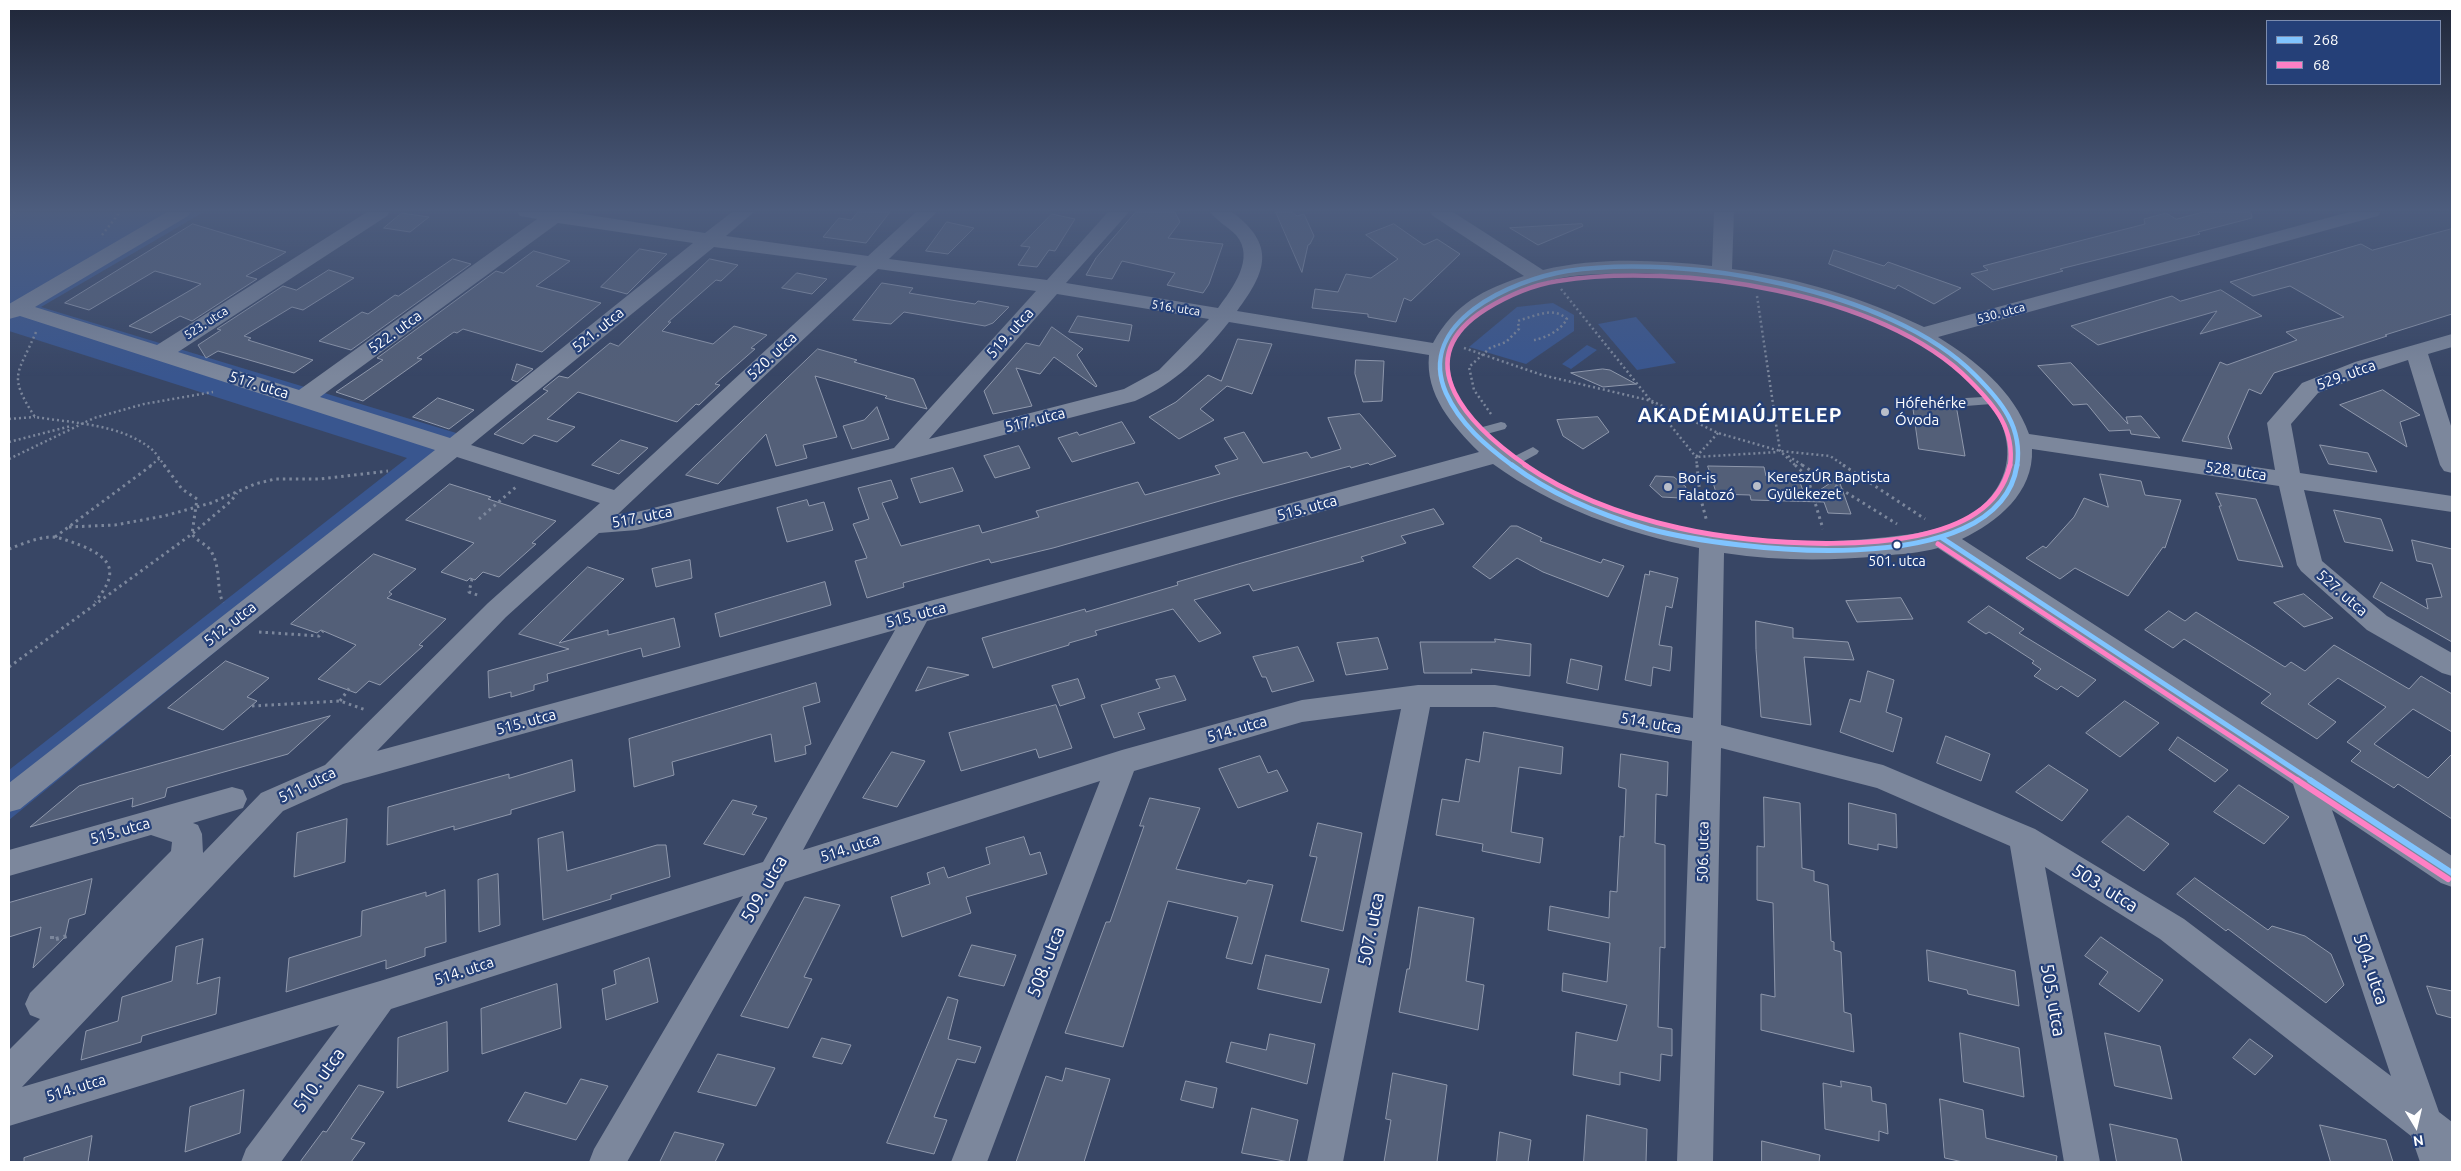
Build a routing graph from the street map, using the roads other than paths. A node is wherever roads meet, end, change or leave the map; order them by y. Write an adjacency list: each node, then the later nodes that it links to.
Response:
1 (87, 267): 17 (street)
2 (295, 267): 23 (street, 523. utca)
3 (484, 267): 24 (street, 522. utca)
4 (676, 267): 30 (street, 521. utca)
5 (868, 267): 36 (street, 520. utca)
6 (899, 267): 16 (street, 516. utca)
7 (1069, 267): 16 (street, 519. utca)
8 (1252, 267): 18 (street, 517. utca)
9 (1530, 267): 15 (street)
10 (1633, 267): 15 (street)
11 (1653, 267): 14 (street)
12 (1722, 267): 14 (street)
13 (2171, 267): 19 (street, 530. utca)
14 (1722, 272): 19 (street)
15 (1545, 276): 21 (street)
16 (1051, 287): 18 (street, 516. utca); 32 (street, 519. utca)
17 (13, 310): 23 (street, 517. utca)
18 (1224, 316): 21 (street, 516. utca); 32 (street, 517. utca)
19 (1920, 335): 25 (street)
20 (2452, 340): 22 (street, 529. utca)
21 (1438, 350): 28 (street)
22 (2416, 351): 34 (street); 35 (street, 529. utca)
23 (159, 354): 24 (street, 517. utca)
24 (302, 398): 30 (street, 517. utca)
25 (2000, 400): 26 (lane); 29 (street)
26 (1966, 402)
27 (1501, 426): 28 (lane)
28 (1472, 434): 33 (street)
29 (2020, 440): 35 (street, 528. utca); 39 (street)
30 (452, 448): 36 (street, 517. utca); 49 (street, 512. utca)
31 (1533, 451): 33 (lane)
32 (902, 454): 38 (street, 517. utca)
33 (1502, 459): 40 (street); 41 (street, 515. utca)
34 (2452, 465)
35 (2289, 479): 37 (street, 528. utca); 42 (street, 527. utca)
36 (618, 500): 38 (street, 517. utca)
37 (2452, 504)
38 (592, 525): 46 (street, 511. utca)
39 (1942, 538): 40 (street); 47 (street)
40 (1712, 541): 44 (street, 506. utca)
41 (918, 614): 46 (street, 515. utca); 53 (street, 509. utca)
42 (2452, 666)
43 (1418, 696): 44 (street, 514. utca); 45 (street, 514. utca); 64 (street, 507. utca)
44 (1705, 732): 51 (street, 503. utca); 65 (street, 506. utca)
45 (1122, 762): 53 (street, 514. utca); 63 (street, 508. utca)
46 (336, 774): 57 (street, 511. utca)
47 (2305, 776): 54 (street); 59 (street, 504. utca)
48 (232, 798): 50 (street, 515. utca)
49 (9, 800)
50 (151, 822): 52 (street, 515. utca); 56 (street)
51 (2024, 838): 59 (street, 503. utca); 66 (street, 505. utca)
52 (9, 863)
53 (774, 872): 55 (street, 514. utca); 62 (street, 509. utca)
54 (2452, 873)
55 (380, 998): 58 (street, 514. utca); 61 (street, 510. utca)
56 (42, 1004)
57 (9, 1075)
58 (9, 1108)
59 (2425, 1124): 60 (street, 503. utca); 67 (street, 504. utca)
60 (2452, 1146)
61 (259, 1162)
62 (607, 1162)
63 (969, 1162)
64 (1325, 1162)
65 (1695, 1162)
66 (2082, 1162)
67 (2438, 1162)

